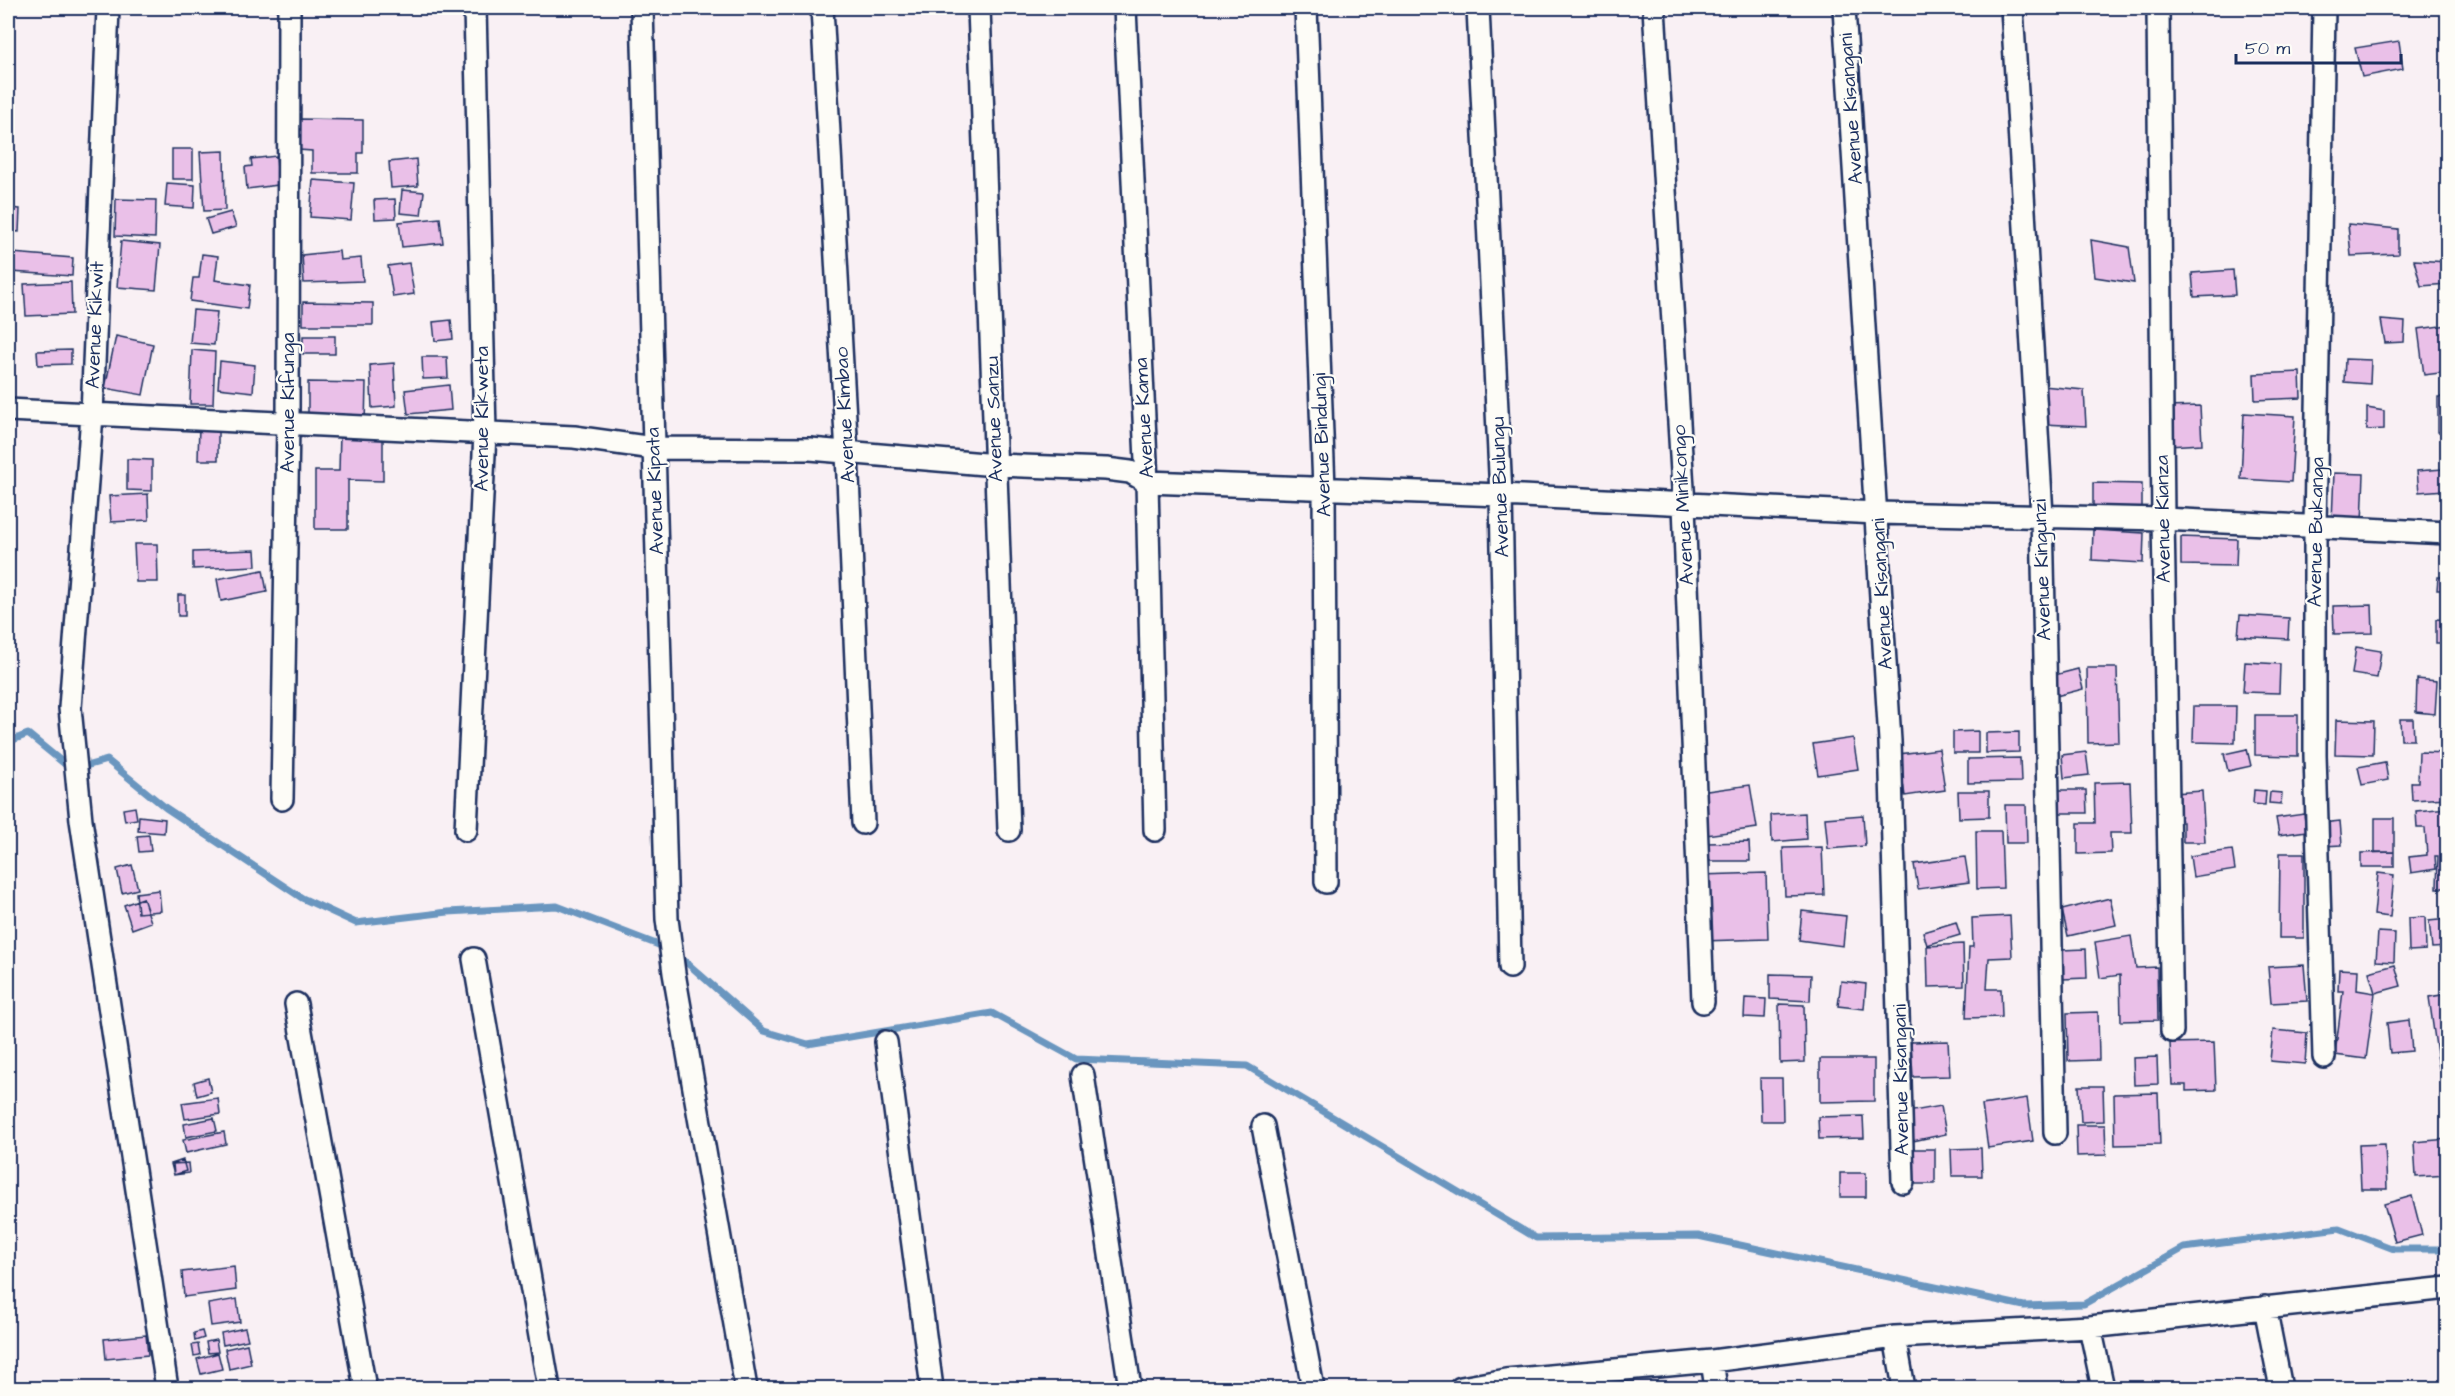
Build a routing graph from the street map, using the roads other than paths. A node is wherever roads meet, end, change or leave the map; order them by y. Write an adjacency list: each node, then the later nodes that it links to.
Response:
1 (108, 8): 16 (street, Avenue Kikwit)
2 (289, 8): 17 (street, Avenue Kifunga)
3 (475, 8): 18 (street, Avenue Kikweta)
4 (642, 8): 19 (street, Avenue Kipata)
5 (822, 8): 20 (street, Avenue Kimbao)
6 (979, 8): 21 (street, Avenue Sanzu)
7 (1125, 8): 22 (street, Avenue Kama)
8 (1306, 8): 23 (street, Avenue Bindungi)
9 (1478, 8): 24 (street, Avenue Bulungu)
10 (1654, 8): 25 (street, Avenue Minikongo)
11 (1845, 8): 26 (street, Avenue Kisangani)
12 (2012, 8): 27 (street, Avenue Kingunzi)
13 (2158, 8): 28 (street, Avenue Kianza)
14 (2324, 8): 29 (street, Avenue Bukanga)
15 (8, 410): 16 (street)
16 (92, 415): 17 (street); 54 (street, Avenue Kikwit)
17 (288, 423): 18 (street); 31 (street, Avenue Kifunga)
18 (485, 433): 19 (street); 33 (street, Avenue Kikweta)
19 (653, 448): 20 (street); 57 (street, Avenue Kipata)
20 (847, 454): 21 (street); 32 (street, Avenue Kimbao)
21 (996, 465): 22 (street); 34 (street, Avenue Sanzu)
22 (1147, 482): 23 (street); 35 (street, Avenue Kama)
23 (1324, 488): 24 (street); 36 (street, Avenue Bindungi)
24 (1501, 495): 25 (street); 38 (street, Avenue Bulungu)
25 (1684, 505): 26 (street); 39 (street, Avenue Minikongo)
26 (1877, 513): 27 (street); 47 (street, Avenue Kisangani)
27 (2042, 515): 28 (street); 46 (street, Avenue Kingunzi)
28 (2163, 519): 29 (street); 41 (street, Avenue Kianza)
29 (2315, 528): 30 (street); 43 (street, Avenue Bukanga)
30 (2448, 533)
31 (282, 799)
32 (863, 823)
33 (466, 830)
34 (1009, 830)
35 (1155, 830)
36 (1326, 882)
37 (474, 959): 56 (street)
38 (1510, 967)
39 (1703, 1002)
40 (296, 1004): 55 (street)
41 (2172, 1031)
42 (886, 1042): 58 (street)
43 (2324, 1057)
44 (1083, 1075): 59 (street)
45 (1263, 1126): 60 (street)
46 (2055, 1133)
47 (1903, 1182)
48 (2448, 1288): 49 (street)
49 (2265, 1307): 50 (street); 65 (street)
50 (2090, 1327): 51 (street); 64 (street)
51 (1895, 1337): 52 (street); 63 (street)
52 (1712, 1362): 53 (street); 62 (street)
53 (1506, 1384): 61 (street)
54 (167, 1389)
55 (365, 1389)
56 (549, 1389)
57 (746, 1389)
58 (932, 1389)
59 (1130, 1389)
60 (1313, 1389)
61 (1461, 1389)
62 (1716, 1389)
63 (1904, 1389)
64 (2103, 1389)
65 (2281, 1389)

